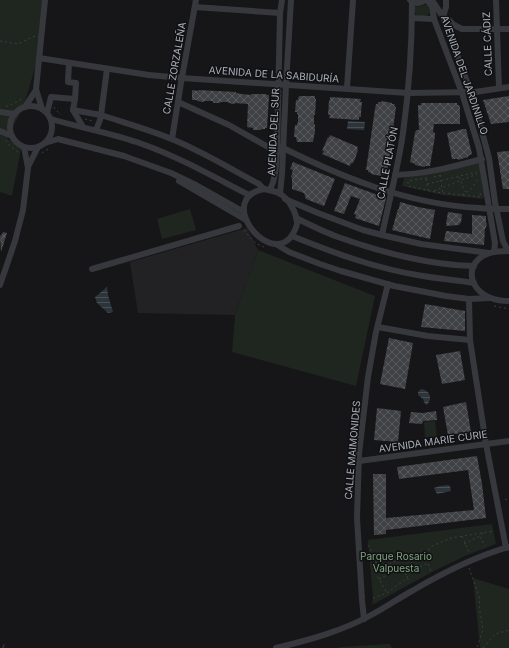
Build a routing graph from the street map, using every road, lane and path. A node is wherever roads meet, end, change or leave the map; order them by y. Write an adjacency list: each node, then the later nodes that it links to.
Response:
1 (45, 0): 17 (street)
2 (282, 0): 11 (street, AVENIDA DEL SUR)
3 (291, 0): 23 (street, AVENIDA DEL SUR)
4 (353, 0): 25 (street)
5 (426, 0): 9 (street); 14 (street, AVENIDA DEL JARDINILLO)
6 (432, 0): 12 (street, AVENIDA DEL JARDINILLO)
7 (446, 0): 12 (street)
8 (496, 0): 15 (street, CALLE CÁDIZ)
9 (411, 1): 13 (street, CALLE PLATÓN)
10 (196, 3): 11 (street); 22 (street, CALLE ZORZALEÑA)
11 (280, 14): 23 (street, AVENIDA DEL SUR)
12 (443, 17): 15 (street); 28 (street, AVENIDA DEL JARDINILLO)
13 (412, 18): 14 (street); 29 (street, CALLE PLATÓN)
14 (434, 19): 30 (street, AVENIDA DEL JARDINILLO)
15 (497, 29): 16 (street); 26 (street, CALLE CÁDIZ)
16 (509, 29)
17 (42, 34): 18 (path); 19 (street)
18 (0, 41)
19 (40, 58): 20 (street, AVENIDA DE LA SABIDURÍA); 27 (street)
20 (69, 63): 21 (street, AVENIDA DE LA SABIDURÍA); 31 (street)
21 (107, 69): 22 (street, AVENIDA DE LA SABIDURÍA); 38 (street)
22 (182, 78): 23 (street, AVENIDA DE LA SABIDURÍA); 32 (street, CALLE ZORZALEÑA)
23 (282, 84): 25 (street, AVENIDA DE LA SABIDURÍA); 50 (street, AVENIDA DEL SUR)
24 (509, 87): 26 (street, AVENIDA DE LA SABIDURÍA)
25 (347, 88): 29 (street, AVENIDA DE LA SABIDURÍA)
26 (499, 88): 28 (street, AVENIDA DE LA SABIDURÍA)
27 (36, 90): 33 (street); 35 (street)
28 (472, 92): 30 (street, AVENIDA DE LA SABIDURÍA); 78 (street, AVENIDA DEL JARDINILLO)
29 (408, 93): 30 (street, AVENIDA DE LA SABIDURÍA); 57 (street, CALLE PLATÓN)
30 (462, 93): 53 (street, AVENIDA DEL JARDINILLO)
31 (75, 99): 34 (street); 35 (street)
32 (178, 102): 45 (street, CALLE ZORZALEÑA); 50 (street)
33 (26, 107): 35 (street); 37 (street)
34 (73, 110): 38 (street); 40 (street)
35 (45, 111): 39 (street)
36 (0, 112): 37 (street)
37 (15, 114): 43 (street)
38 (101, 116): 41 (street); 45 (street)
39 (51, 119): 40 (street); 46 (street)
40 (83, 127): 41 (street)
41 (96, 130): 74 (street)
42 (0, 131): 43 (street)
43 (12, 136): 47 (street)
44 (5, 139): 52 (path)
45 (172, 139): 66 (street)
46 (45, 143): 48 (street); 55 (street)
47 (24, 147): 48 (street); 54 (street)
48 (38, 147): 54 (street)
49 (51, 147): 51 (path)
50 (279, 149): 66 (street, AVENIDA DEL SUR); 71 (street); 72 (street, AVENIDA DEL SUR)
51 (39, 154)
52 (22, 155)
53 (482, 159): 57 (street); 77 (street, AVENIDA DEL JARDINILLO)
54 (28, 167): 91 (street)
55 (171, 173): 80 (street); 82 (street)
56 (440, 173): 58 (path)
57 (395, 175): 71 (street, CALLE PLATÓN)
58 (440, 176): 59 (path); 62 (path)
59 (433, 177)
60 (459, 177): 61 (path); 61 (path); 62 (path)
61 (461, 180): 65 (path); 70 (path)
62 (441, 181): 63 (path); 65 (path)
63 (427, 184): 67 (path); 67 (path)
64 (479, 185): 70 (path)
65 (442, 188): 69 (path); 73 (path)
66 (267, 189): 72 (street); 74 (street)
67 (428, 190): 69 (path)
68 (480, 191): 75 (path)
69 (433, 192): 73 (path)
70 (466, 192): 75 (path)
71 (392, 193): 77 (street); 84 (street, CALLE PLATÓN)
72 (280, 194): 76 (street)
73 (442, 194): 75 (path)
74 (249, 195): 80 (street)
75 (461, 195)
76 (285, 199): 81 (street); 84 (street)
77 (489, 209): 78 (street); 89 (street, AVENIDA DEL JARDINILLO)
78 (497, 209): 79 (street); 88 (street, AVENIDA DEL JARDINILLO)
79 (509, 209)
80 (244, 212): 82 (street)
81 (296, 218): 85 (street); 90 (street)
82 (246, 220): 86 (street)
83 (240, 226): 87 (path); 92 (street)
84 (382, 235): 89 (street)
85 (292, 236): 86 (street); 93 (street)
86 (276, 244): 94 (street)
87 (265, 247)
88 (509, 251): 89 (street)
89 (492, 253): 90 (street)
90 (474, 266): 93 (street)
91 (3, 268): 95 (street)
92 (92, 269)
93 (474, 283): 96 (street)
94 (388, 284): 97 (street); 99 (street, CALLE MAIMONIDES)
95 (0, 285)
96 (490, 298): 97 (street); 98 (street)
97 (469, 299): 100 (street)
98 (509, 301)
99 (378, 327): 100 (street); 103 (street, CALLE MAIMONIDES)
100 (470, 340): 102 (street)
101 (509, 441): 102 (street, AVENIDA MARIE CURIE)
102 (486, 444): 103 (street, AVENIDA MARIE CURIE); 113 (street)
103 (359, 461): 130 (street, CALLE MAIMONIDES)
104 (505, 499): 105 (path)
105 (509, 501)
106 (494, 531): 107 (path)
107 (483, 533): 108 (path); 109 (path)
108 (462, 536): 110 (path); 115 (path)
109 (480, 536): 110 (path); 112 (path)
110 (464, 544): 114 (path)
111 (368, 545): 118 (path)
112 (485, 546)
113 (507, 548): 119 (street)
114 (468, 552)
115 (424, 554): 116 (path); 120 (path)
116 (421, 558): 121 (path); 124 (path)
117 (396, 560): 118 (path); 121 (path); 123 (path)
118 (377, 562): 123 (path)
119 (467, 563): 130 (street); 133 (path)
120 (427, 564): 122 (path); 124 (path)
121 (401, 568): 125 (path); 126 (path)
122 (431, 571)
123 (375, 572): 126 (path)
124 (411, 572): 125 (path)
125 (407, 577): 127 (path); 128 (path)
126 (379, 579): 128 (path)
127 (409, 583)
128 (387, 593): 129 (path)
129 (373, 598)
130 (364, 619): 132 (street)
131 (509, 630): 134 (path)
132 (276, 648)
133 (477, 648)
134 (483, 648)

